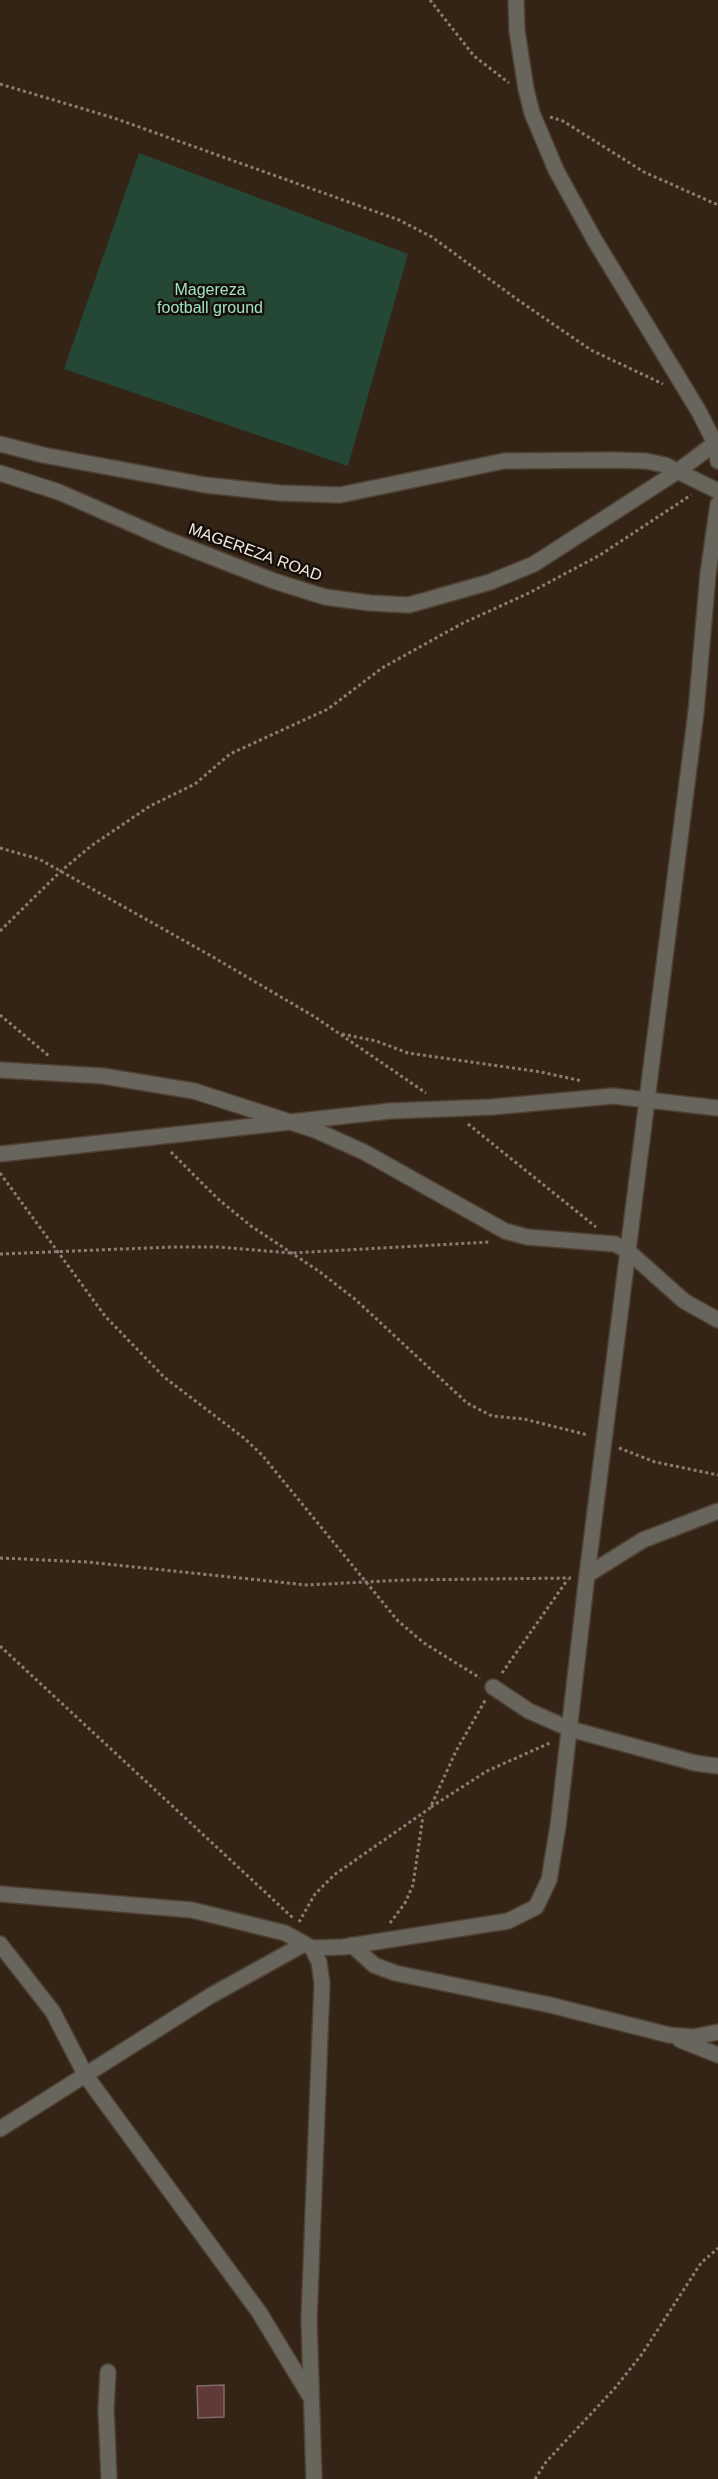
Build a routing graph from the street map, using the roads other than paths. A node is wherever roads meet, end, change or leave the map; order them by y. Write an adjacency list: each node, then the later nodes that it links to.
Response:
1 (516, 0): 3 (street)
2 (0, 444): 4 (street)
3 (717, 451): 4 (street, MAGEREZA ROAD)
4 (678, 471): 5 (street, MAGEREZA ROAD); 6 (street)
5 (0, 473)
6 (712, 488)
7 (718, 504): 9 (street)
8 (0, 1070): 11 (street)
9 (647, 1100): 10 (street); 11 (street); 13 (street)
10 (718, 1108)
11 (291, 1121): 12 (street); 13 (street)
12 (0, 1154)
13 (621, 1247): 14 (street); 16 (street)
14 (718, 1320)
15 (718, 1510): 16 (street)
16 (587, 1575): 18 (street)
17 (493, 1687): 18 (street)
18 (569, 1733): 19 (street); 22 (street)
19 (718, 1766)
20 (0, 1894): 21 (street)
21 (302, 1938): 22 (street); 27 (street); 30 (street)
22 (352, 1945): 25 (street)
23 (3, 1951): 27 (street)
24 (718, 2031): 25 (street)
25 (669, 2035): 26 (street)
26 (718, 2055)
27 (86, 2076): 28 (street); 30 (street)
28 (0, 2129)
29 (108, 2372): 31 (street)
30 (311, 2398): 32 (street)
31 (109, 2479)
32 (314, 2479)

